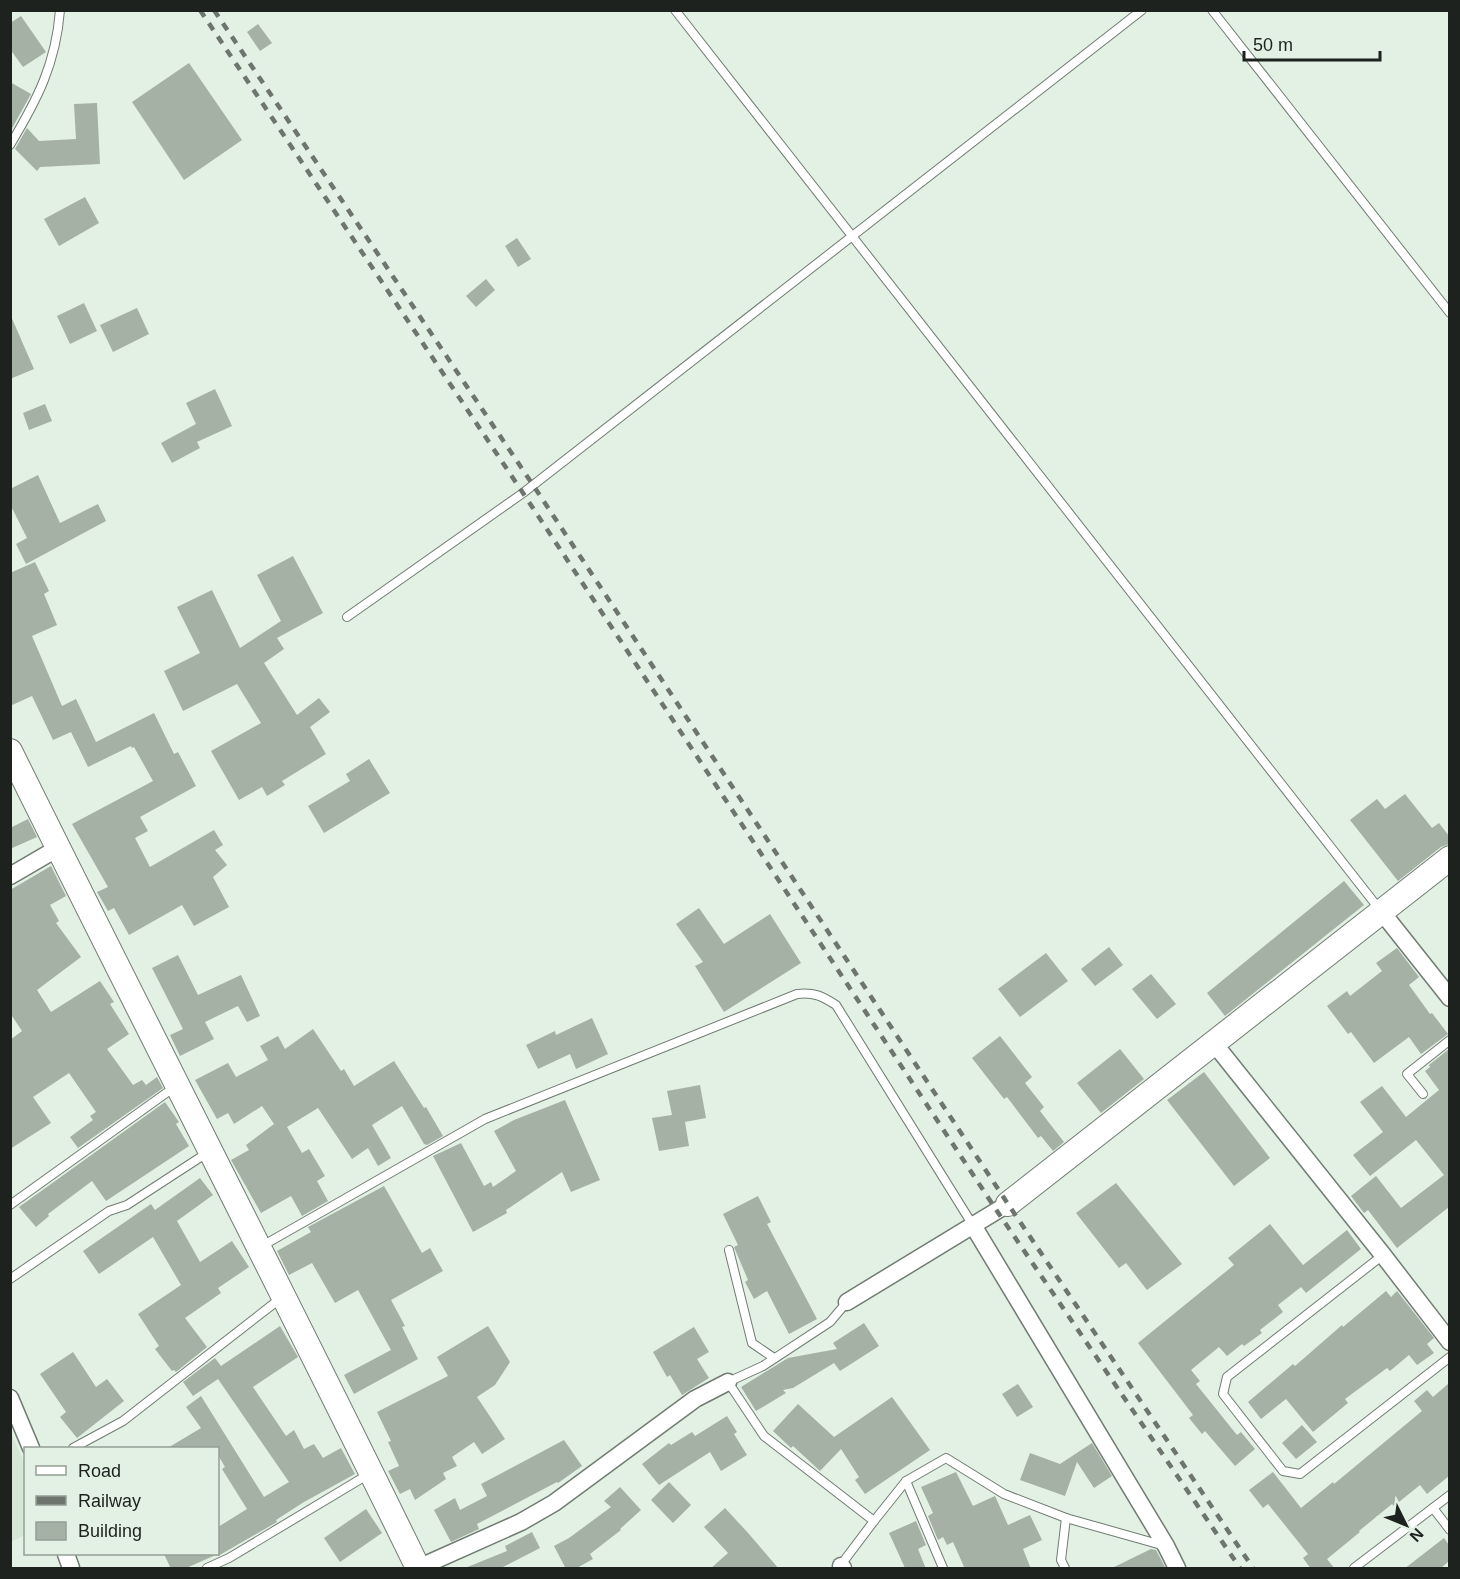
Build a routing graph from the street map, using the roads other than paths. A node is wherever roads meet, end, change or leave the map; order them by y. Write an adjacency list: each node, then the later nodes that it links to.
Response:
1 (60, 10): 5 (lane)
2 (675, 10): 6 (lane)
3 (1142, 10): 6 (lane)
4 (1212, 10): 7 (lane)
5 (10, 145)
6 (852, 237): 8 (lane); 13 (lane)
7 (1449, 313)
8 (347, 617)
9 (10, 751): 10 (street)
10 (58, 848): 12 (street); 17 (street)
11 (1449, 858): 13 (street)
12 (10, 876)
13 (1381, 911): 14 (street); 16 (street)
14 (1449, 998)
15 (1449, 1040): 18 (lane)
16 (1213, 1042): 21 (street); 25 (street)
17 (177, 1086): 19 (street); 20 (lane)
18 (1423, 1094)
19 (210, 1151): 23 (street); 26 (lane)
20 (10, 1204)
21 (1008, 1204): 22 (street)
22 (974, 1227): 23 (lane); 28 (street); 43 (street)
23 (259, 1248): 27 (street)
24 (729, 1250): 31 (lane)
25 (1383, 1255): 29 (street); 30 (lane)
26 (10, 1279)
27 (284, 1296): 35 (lane); 36 (street)
28 (847, 1302): 31 (lane)
29 (1449, 1342)
30 (1449, 1357)
31 (774, 1359): 32 (lane)
32 (728, 1382): 41 (lane); 44 (street)
33 (10, 1398): 34 (street)
34 (30, 1447)
35 (77, 1447)
36 (372, 1473): 44 (street); 46 (lane)
37 (906, 1481): 40 (lane); 41 (lane); 47 (lane)
38 (1449, 1494): 39 (lane)
39 (1433, 1508): 42 (lane); 50 (lane)
40 (1066, 1518): 43 (lane); 48 (lane)
41 (874, 1521): 45 (lane)
42 (1449, 1530)
43 (1166, 1546): 49 (street)
44 (418, 1568)
45 (841, 1568)
46 (207, 1569)
47 (943, 1569)
48 (1065, 1569)
49 (1177, 1569)
50 (1354, 1569)

